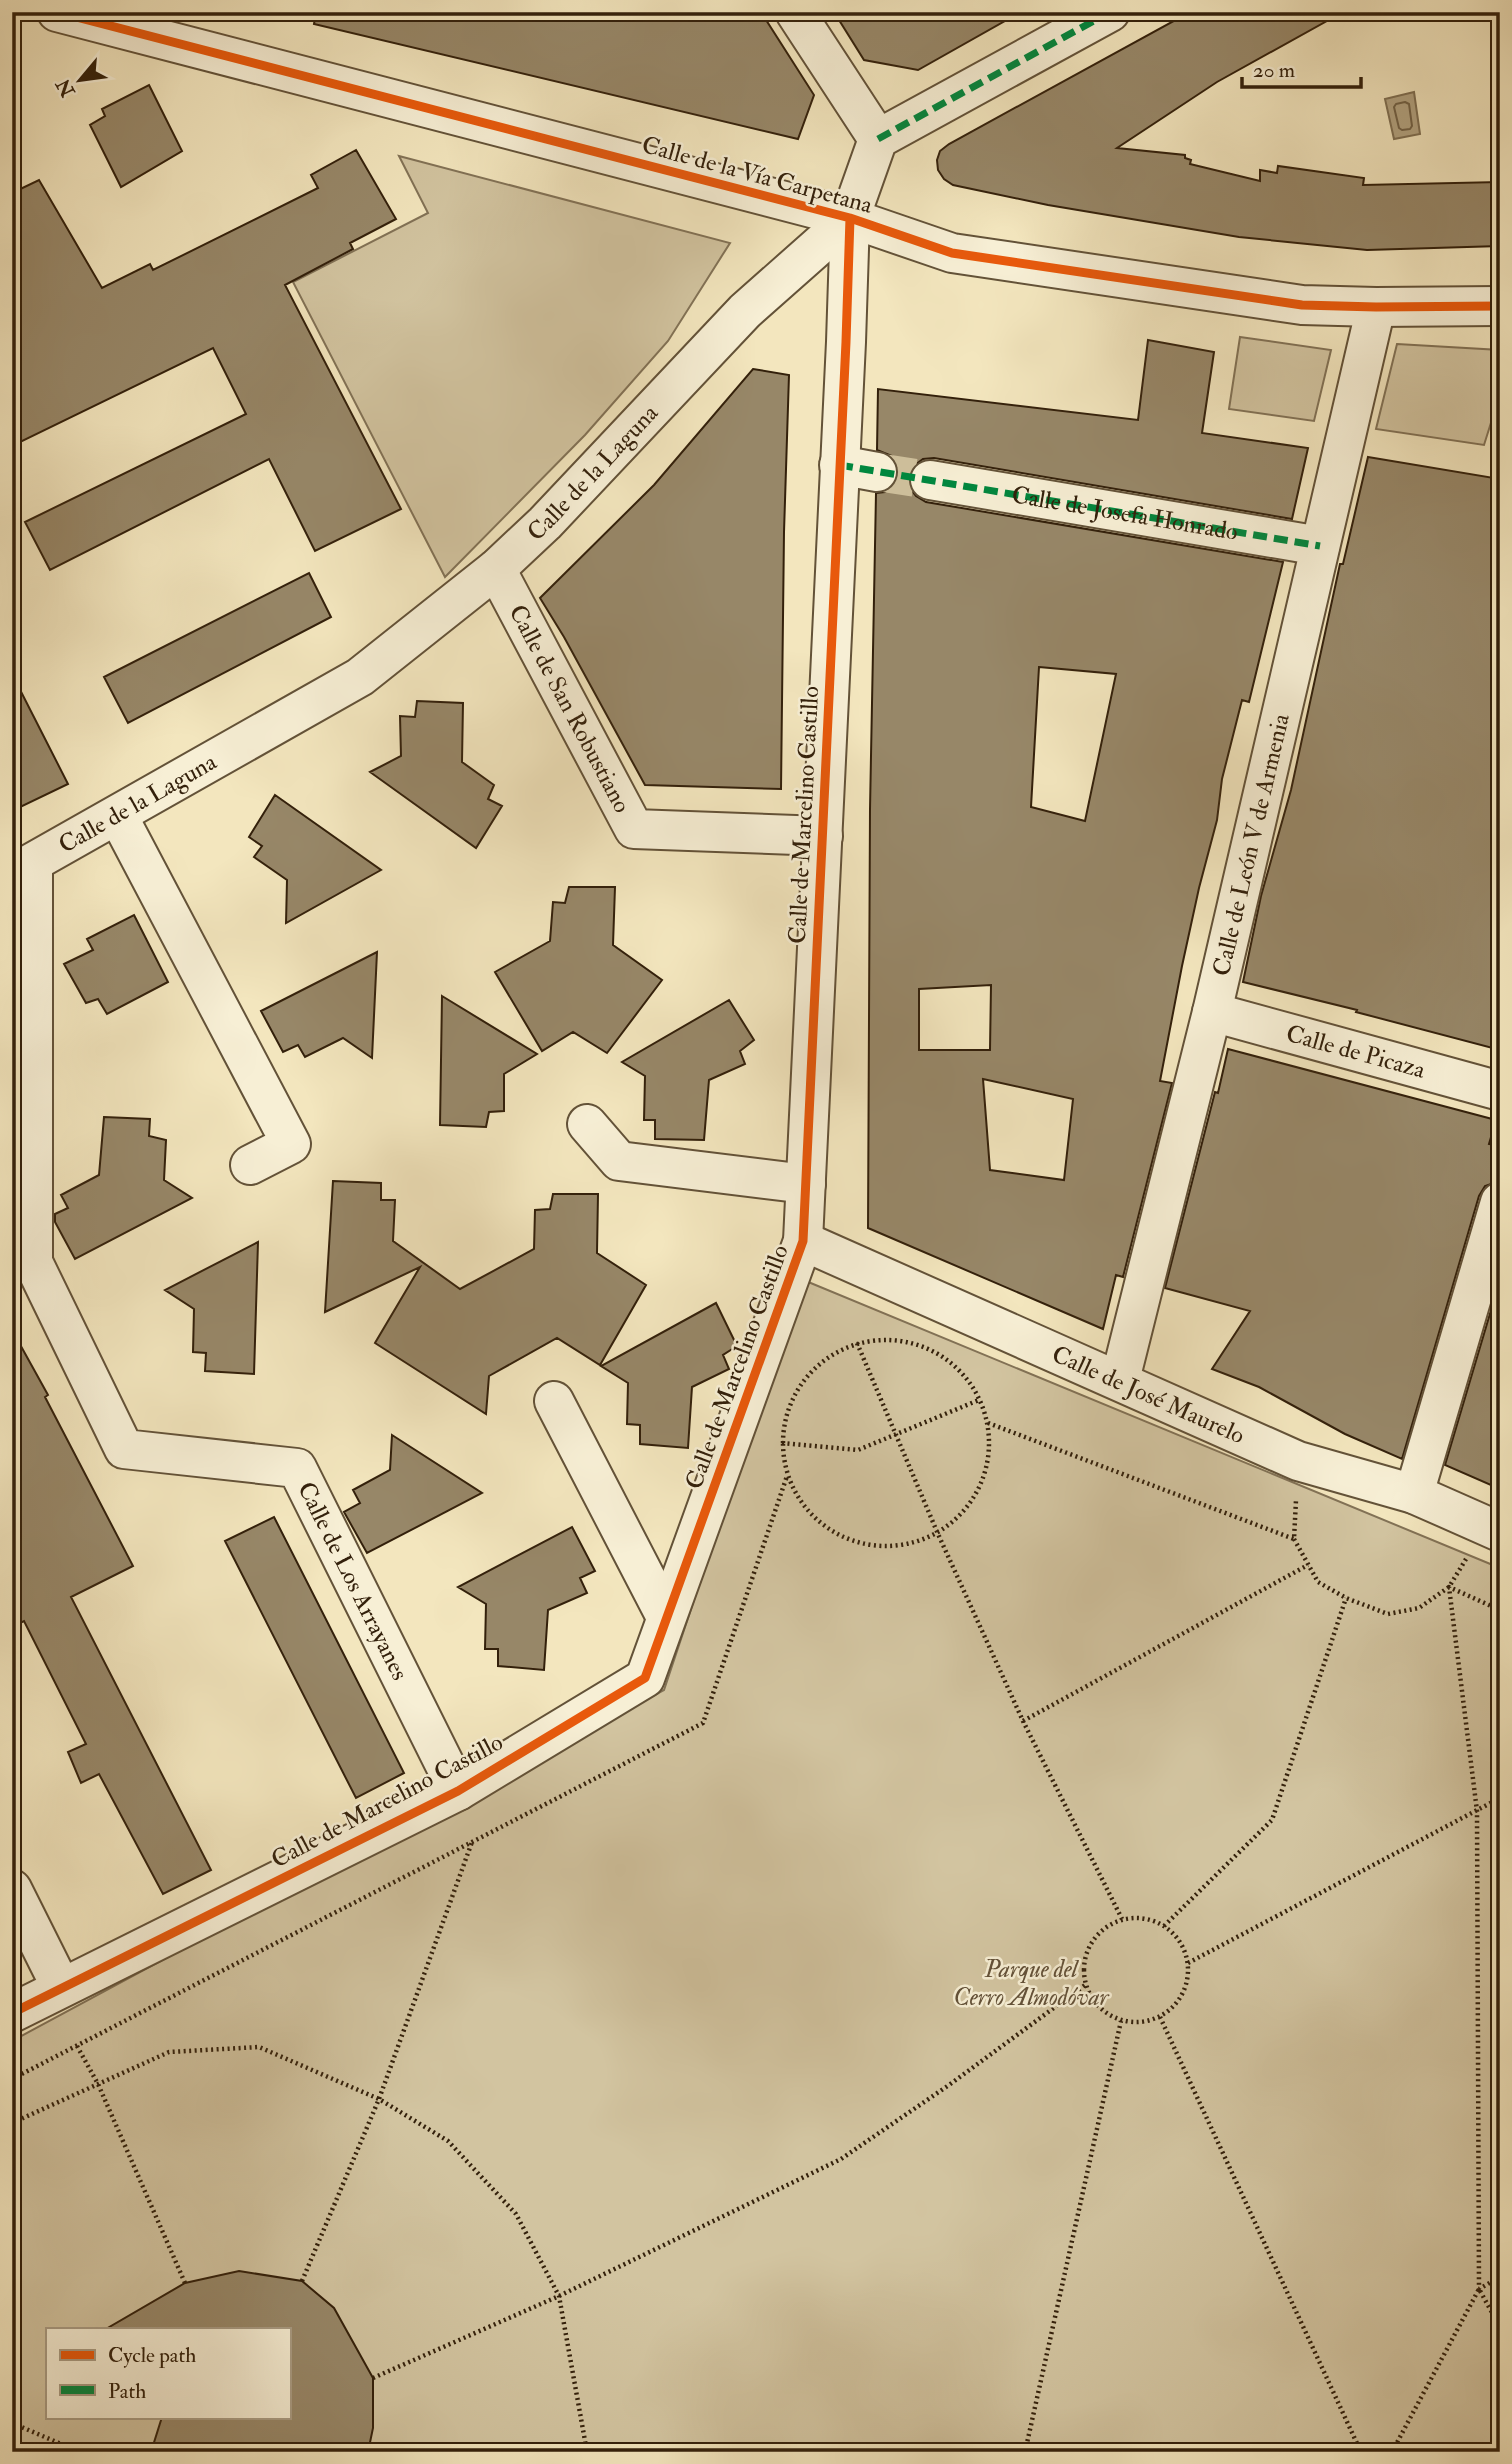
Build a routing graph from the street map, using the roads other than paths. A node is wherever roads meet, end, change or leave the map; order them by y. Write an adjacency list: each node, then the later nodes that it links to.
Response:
1 (57, 12): 5 (street, Calle de la Vía Carpetana)
2 (795, 12): 4 (street)
3 (1110, 12): 4 (street)
4 (878, 139): 5 (street, Calle de la Laguna)
5 (850, 218): 7 (street, Calle de la Vía Carpetana); 8 (street, Calle de Marcelino Castillo); 12 (street, Calle de la Laguna)
6 (1500, 306): 7 (street, Calle de la Vía Carpetana)
7 (1376, 307): 11 (street, Calle de León V de Armenia)
8 (839, 465): 9 (street); 14 (street, Calle de Marcelino Castillo)
9 (877, 472)
10 (930, 480): 11 (street, Calle de Josefa Honrado)
11 (1320, 546): 16 (street, Calle de León V de Armenia)
12 (496, 569): 13 (street, Calle de la Laguna); 14 (street, Calle de San Robustiano)
13 (118, 816): 15 (street, Calle de la Laguna); 19 (street)
14 (823, 836): 20 (street, Calle de Marcelino Castillo)
15 (22, 869): 28 (street, Calle de Los Arrayanes)
16 (1212, 1012): 17 (street, Calle de Picaza); 23 (street, Calle de León V de Armenia)
17 (1500, 1091)
18 (587, 1124): 20 (street)
19 (250, 1165)
20 (806, 1184): 22 (street, Calle de Marcelino Castillo)
21 (1500, 1202): 25 (street)
22 (803, 1241): 23 (street, Calle de José Maurelo); 27 (street, Calle de Marcelino Castillo)
23 (1120, 1380): 25 (street, Calle de José Maurelo)
24 (554, 1402): 27 (street)
25 (1414, 1494): 26 (street, Calle de José Maurelo)
26 (1494, 1530)
27 (666, 1616): 28 (street, Calle de Marcelino Castillo)
28 (457, 1791): 30 (street, Calle de Marcelino Castillo)
29 (12, 1889): 30 (street)
30 (61, 1987): 31 (street, Calle de Marcelino Castillo)
31 (12, 2013)

